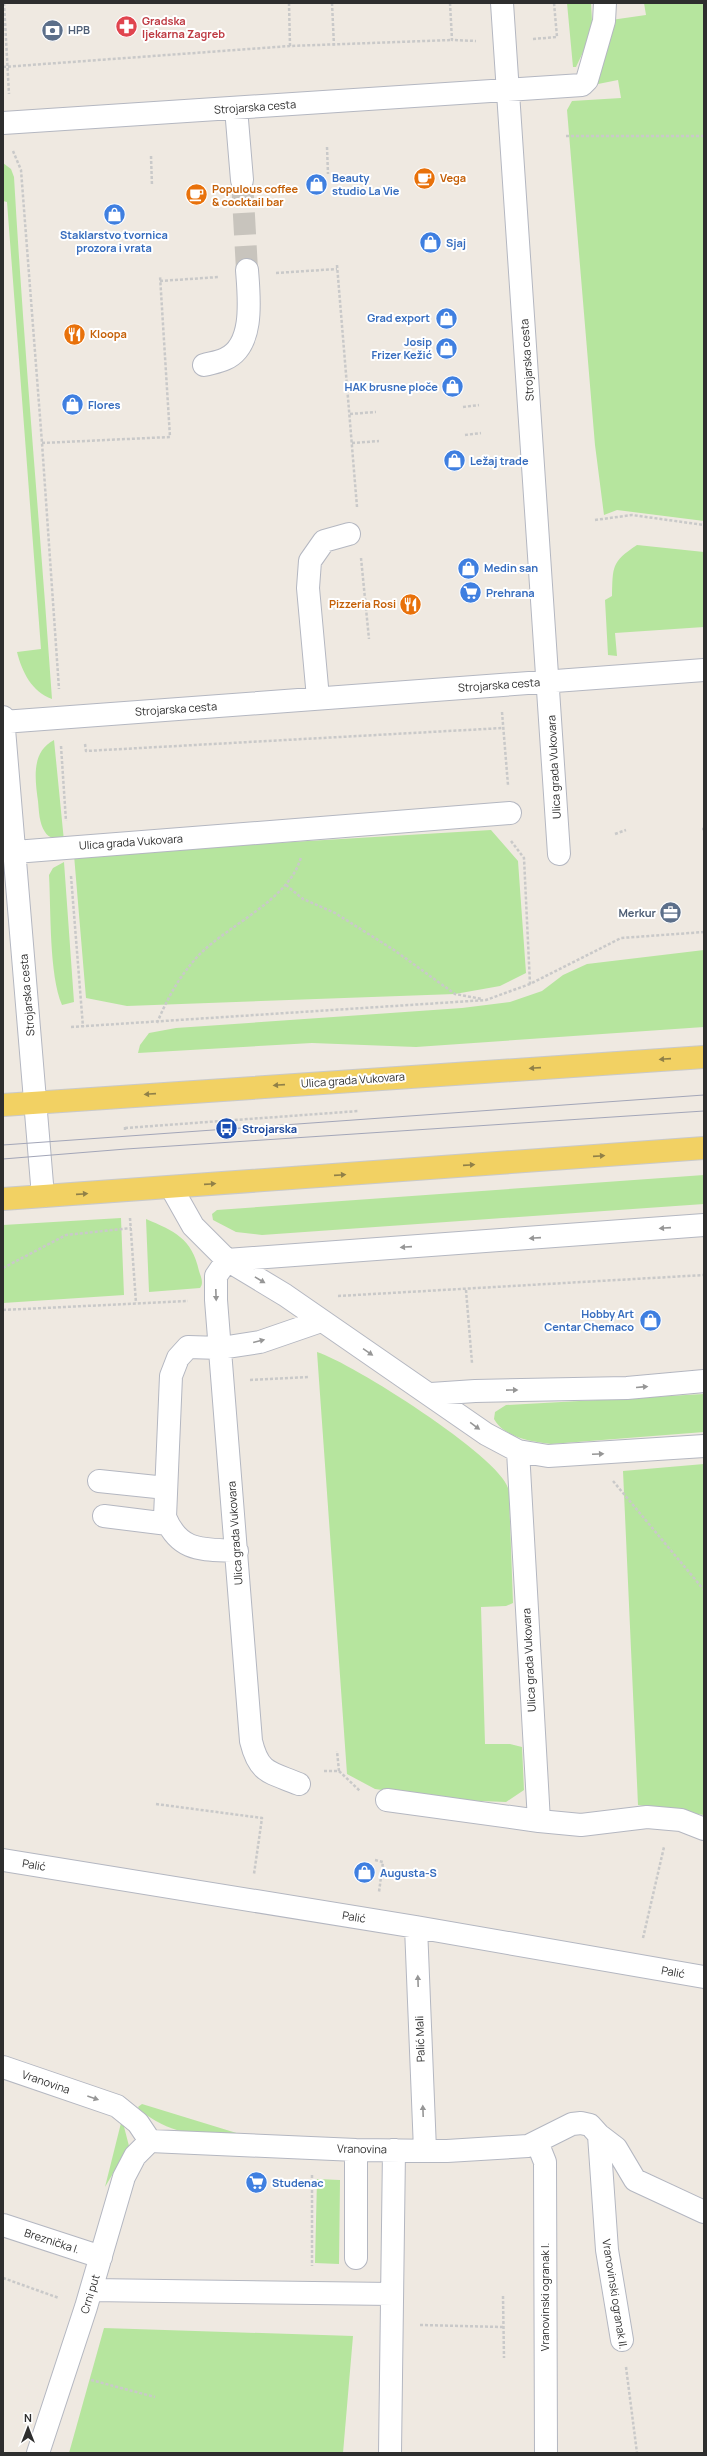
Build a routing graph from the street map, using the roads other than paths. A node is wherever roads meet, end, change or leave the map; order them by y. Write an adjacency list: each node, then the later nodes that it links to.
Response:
1 (502, 3): 3 (street, Strojarska cesta)
2 (605, 3): 3 (street)
3 (508, 91): 4 (street, Strojarska cesta); 11 (street, Strojarska cesta)
4 (236, 108): 5 (street, Strojarska cesta); 6 (street)
5 (3, 123)
6 (242, 180)
7 (247, 270): 8 (street)
8 (204, 365)
9 (349, 534): 12 (street)
10 (704, 670): 11 (street)
11 (549, 681): 12 (street, Strojarska cesta); 18 (street, Ulica grada Vukovara)
12 (318, 698): 14 (street, Strojarska cesta)
13 (3, 717): 14 (street, Strojarska cesta)
14 (4, 722): 15 (street, Strojarska cesta)
15 (6, 788): 17 (street, Strojarska cesta)
16 (510, 813): 17 (street, Ulica grada Vukovara)
17 (15, 852): 20 (street, Strojarska cesta)
18 (559, 854)
19 (704, 1057): 20 (main road, Ulica grada Vukovara, one-way to 20)
20 (36, 1102): 21 (main road, Ulica grada Vukovara); 24 (street, Strojarska cesta)
21 (3, 1105)
22 (704, 1148): 23 (main road, one-way to 22)
23 (171, 1187): 24 (main road, one-way to 23); 27 (street)
24 (43, 1196): 25 (main road)
25 (3, 1199)
26 (704, 1226): 27 (street, one-way to 27)
27 (227, 1260): 28 (street, one-way to 28); 29 (street, Ulica grada Vukovara, one-way to 29)
28 (321, 1321): 29 (street, one-way to 28); 31 (street, one-way to 31)
29 (221, 1348): 35 (street); 38 (street, Ulica grada Vukovara)
30 (704, 1381): 31 (street, one-way to 30)
31 (431, 1394): 33 (street, one-way to 33)
32 (704, 1446): 33 (street, one-way to 32)
33 (518, 1451): 41 (street, Ulica grada Vukovara)
34 (99, 1481): 35 (street)
35 (166, 1488): 37 (street)
36 (104, 1516): 37 (street)
37 (168, 1524): 38 (street)
38 (237, 1551): 39 (street, Ulica grada Vukovara)
39 (299, 1784)
40 (387, 1800): 41 (street)
41 (538, 1821): 42 (street)
42 (704, 1829)
43 (3, 1860): 44 (street, Palić)
44 (416, 1928): 45 (street, Palić); 52 (street, Palić Mali, one-way to 44)
45 (704, 1977)
46 (3, 2068): 48 (street, Vranovina, one-way to 48)
47 (598, 2136): 49 (street, Vranovina); 53 (street, Vranovina); 59 (street, Vranovinski ogranak II.)
48 (150, 2141): 50 (street, Vranovina); 55 (street, Crni put)
49 (537, 2142): 52 (street, Vranovina); 62 (street, Vranovinski ogranak I.)
50 (356, 2150): 51 (street, Vranovina); 56 (street)
51 (394, 2150): 52 (street, Vranovina); 58 (street)
52 (425, 2150)
53 (704, 2212)
54 (3, 2225): 55 (street, Breznička I.)
55 (101, 2257): 57 (street, Crni put)
56 (356, 2258)
57 (91, 2290): 58 (street); 60 (street, Crni put)
58 (392, 2294): 61 (street)
59 (622, 2340)
60 (38, 2453)
61 (390, 2453)
62 (546, 2453)

